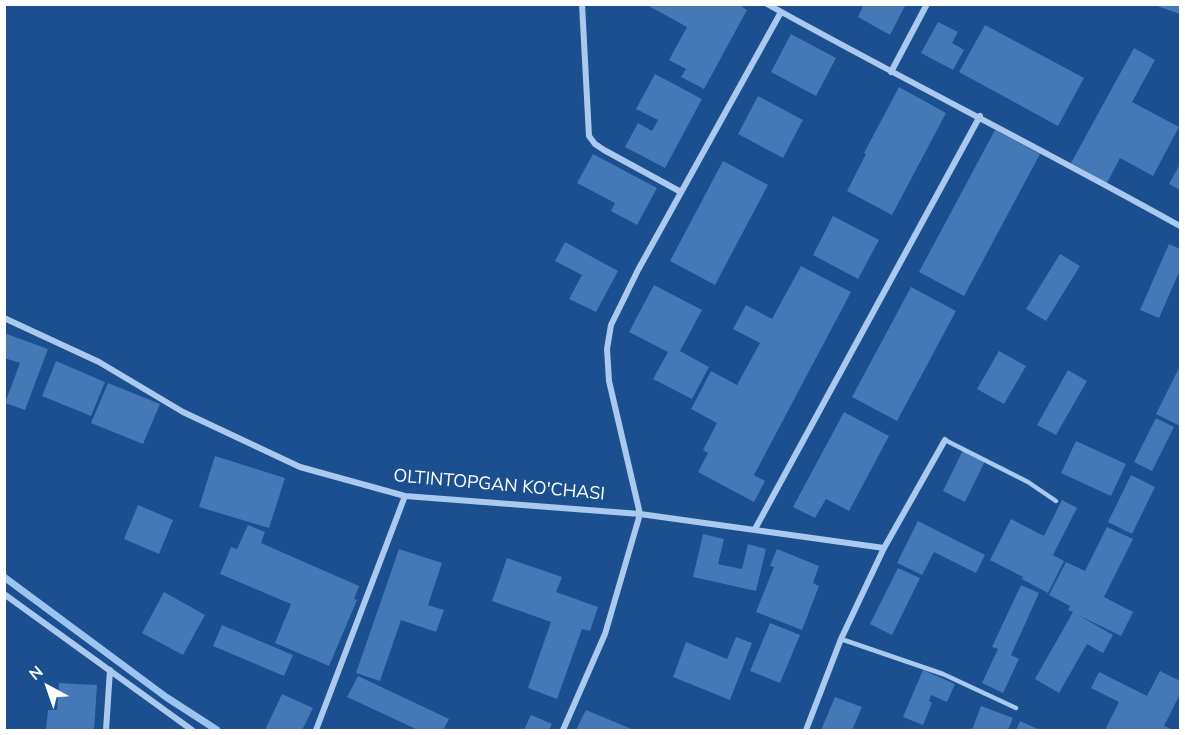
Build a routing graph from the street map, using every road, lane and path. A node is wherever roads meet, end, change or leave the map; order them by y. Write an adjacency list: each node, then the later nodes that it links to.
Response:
1 (582, 4): 7 (street)
2 (767, 4): 4 (street)
3 (927, 4): 5 (street)
4 (781, 12): 5 (street); 7 (street)
5 (891, 72): 6 (street)
6 (980, 116): 8 (street); 14 (street)
7 (681, 192): 13 (street)
8 (1180, 226)
9 (4, 318): 11 (street, OLTINTOPGAN KO'CHASI)
10 (945, 440): 12 (lane); 15 (street)
11 (405, 496): 13 (street, OLTINTOPGAN KO'CHASI); 22 (street)
12 (1056, 501)
13 (640, 514): 14 (street, OLTINTOPGAN KO'CHASI); 23 (street)
14 (755, 529): 15 (street, OLTINTOPGAN KO'CHASI)
15 (884, 548): 17 (street)
16 (4, 594): 18 (street)
17 (841, 639): 19 (lane); 24 (street)
18 (110, 670): 20 (street); 21 (street)
19 (1016, 708)
20 (106, 730)
21 (192, 730)
22 (316, 730)
23 (563, 730)
24 (806, 730)

